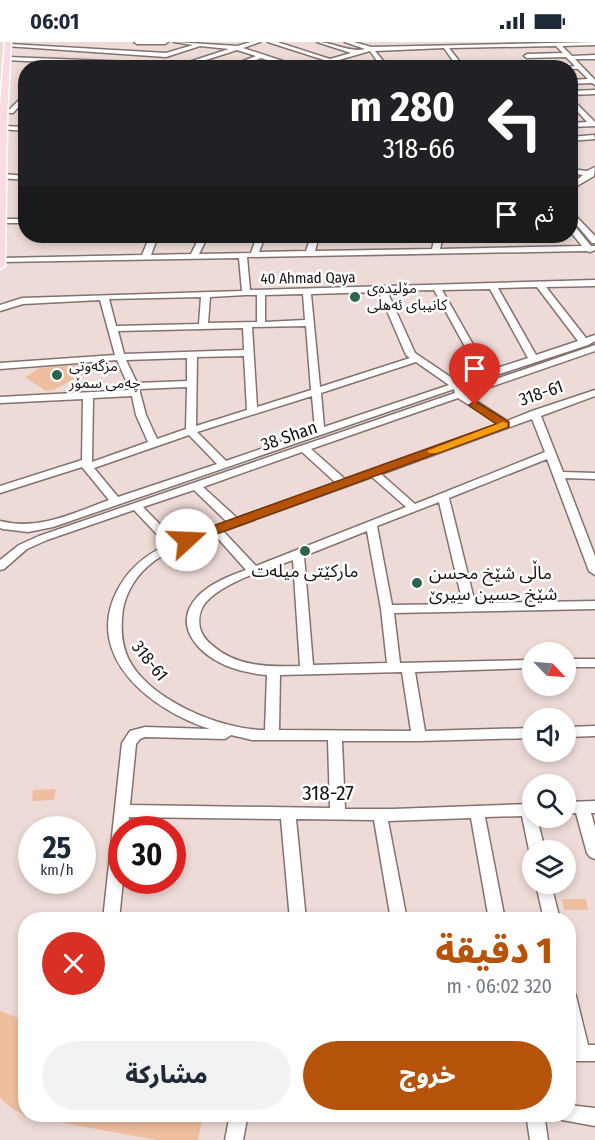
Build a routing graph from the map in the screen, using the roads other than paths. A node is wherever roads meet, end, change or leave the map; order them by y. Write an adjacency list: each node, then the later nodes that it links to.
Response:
1 (54, 42): 21 (street)
2 (101, 42): 24 (street)
3 (137, 42): 4 (street)
4 (165, 42)
5 (177, 42): 16 (street)
6 (256, 42): 20 (street)
7 (271, 42): 39 (street)
8 (321, 42): 25 (street)
9 (348, 42): 22 (street)
10 (419, 42): 17 (street)
11 (565, 43): 12 (street); 15 (street)
12 (594, 43)
13 (6, 44): 21 (street); 32 (main road)
14 (479, 45): 18 (street); 19 (street); 26 (street)
15 (558, 45): 19 (street); 30 (street)
16 (197, 46): 20 (street); 27 (street)
17 (435, 46): 18 (street); 22 (street)
18 (445, 46): 41 (street)
19 (519, 46): 29 (street)
20 (236, 48): 28 (street); 36 (street)
21 (47, 49): 23 (street); 33 (street)
22 (371, 49): 25 (street); 40 (street)
23 (79, 51): 24 (street); 34 (street)
24 (92, 51): 27 (street)
25 (356, 53): 39 (street)
26 (485, 53)
27 (143, 54): 35 (street)
28 (261, 56): 37 (street); 38 (street)
29 (527, 56): 30 (street); 42 (street)
30 (569, 56): 31 (street); 43 (street)
31 (595, 57)
32 (8, 59): 33 (street); 52 (main road)
33 (34, 60)
34 (70, 60)
35 (138, 60)
36 (198, 60)
37 (250, 60)
38 (274, 60)
39 (330, 60)
40 (381, 60)
41 (456, 60)
42 (530, 60)
43 (572, 60)
44 (595, 63): 45 (street)
45 (579, 68): 47 (street)
46 (578, 82): 47 (street)
47 (594, 82)
48 (595, 92): 49 (street)
49 (578, 93)
50 (18, 104): 52 (street)
51 (578, 107): 55 (street)
52 (7, 117): 60 (main road)
53 (578, 124): 54 (street)
54 (583, 124): 55 (street); 56 (street)
55 (594, 124)
56 (595, 138): 57 (street)
57 (578, 139)
58 (578, 171): 59 (street)
59 (593, 172): 62 (street)
60 (3, 176): 61 (street); 63 (main road)
61 (18, 177)
62 (578, 182)
63 (3, 220): 64 (street); 81 (main road)
64 (18, 221)
65 (578, 221): 67 (street)
66 (578, 234): 73 (street)
67 (595, 241)
68 (151, 243): 80 (street)
69 (200, 243): 77 (street)
70 (258, 243): 75 (street)
71 (313, 243): 76 (street)
72 (437, 243): 74 (street)
73 (591, 248): 74 (street, 40 Ahmad Qaya); 79 (street)
74 (436, 251): 76 (street, 40 Ahmad Qaya)
75 (254, 254): 76 (street, 40 Ahmad Qaya); 78 (street, 40 Ahmad Qaya)
76 (310, 254)
77 (194, 255): 78 (street, 40 Ahmad Qaya); 80 (street, 40 Ahmad Qaya)
78 (243, 255): 88 (street)
79 (595, 255)
80 (146, 256): 81 (street, 40 Ahmad Qaya)
81 (1, 263)
82 (595, 283): 83 (street, 40 Ahmad Qaya)
83 (540, 285): 84 (street, 40 Ahmad Qaya); 100 (street)
84 (493, 286): 85 (street, 40 Ahmad Qaya); 105 (street)
85 (437, 288): 86 (street, 40 Ahmad Qaya); 107 (street)
86 (382, 290): 87 (street, 40 Ahmad Qaya); 104 (street)
87 (307, 292): 89 (street, 40 Ahmad Qaya); 95 (street)
88 (246, 293): 89 (street, 40 Ahmad Qaya); 90 (street, 40 Ahmad Qaya)
89 (261, 293): 96 (street)
90 (206, 294): 92 (street, 40 Ahmad Qaya); 98 (street)
91 (3, 297): 93 (street, 40 Ahmad Qaya)
92 (104, 297): 93 (street, 40 Ahmad Qaya); 99 (street)
93 (22, 301): 94 (street, 40 Ahmad Qaya)
94 (0, 308)
95 (309, 323): 96 (street); 111 (street)
96 (261, 324): 97 (street)
97 (247, 325): 98 (street); 101 (street)
98 (203, 326): 99 (street)
99 (112, 329): 103 (street)
100 (593, 345): 105 (street, 38 Shan); 110 (street, 38 Shan)
101 (249, 353): 102 (street); 115 (street)
102 (192, 354): 103 (street); 108 (street)
103 (120, 357): 106 (street); 109 (street)
104 (417, 359): 110 (street); 111 (street)
105 (534, 360): 107 (street, 38 Shan)
106 (0, 366)
107 (486, 376): 110 (street, 38 Shan)
108 (191, 384): 109 (street); 118 (street)
109 (135, 389): 113 (street); 120 (street)
110 (459, 390): 117 (street); 119 (street, 38 Shan); 121 (street, 38 Shan)
111 (316, 391): 115 (street); 119 (street)
112 (595, 393): 116 (street, 318-61)
113 (88, 396): 114 (street); 123 (street)
114 (0, 400)
115 (252, 412): 118 (street)
116 (535, 413): 117 (street, 318-61); 122 (street)
117 (505, 424): 125 (street, 318-61)
118 (191, 432): 120 (street); 124 (street)
119 (320, 433): 124 (street, 38 Shan)
120 (154, 443): 123 (street)
121 (303, 448): 128 (street); 129 (street, 38 Shan)
122 (550, 454): 126 (street); 131 (street)
123 (87, 464): 130 (street); 132 (street)
124 (224, 465): 132 (street, 38 Shan)
125 (372, 472): 128 (street, 318-61); 134 (street)
126 (558, 475): 127 (street); 142 (street)
127 (595, 476)
128 (343, 483): 135 (street, 318-61)
129 (196, 486): 133 (street, 38 Shan); 135 (street)
130 (0, 490)
131 (443, 496): 134 (street); 145 (street)
132 (116, 502): 136 (street, 38 Shan)
133 (136, 506): 139 (street); 141 (street, 38 Shan)
134 (413, 508): 137 (street)
135 (235, 523): 138 (street, 318-61)
136 (0, 524)
137 (371, 524): 140 (street); 146 (street)
138 (216, 530): 139 (street, 318-61); 143 (street)
139 (174, 546): 157 (street, 318-61)
140 (298, 554): 143 (street); 152 (street)
141 (0, 566)
142 (595, 571)
143 (254, 572): 153 (street)
144 (595, 605): 145 (street)
145 (470, 607): 146 (street)
146 (387, 609): 150 (street)
147 (576, 663): 148 (street)
148 (595, 663)
149 (522, 664): 151 (street)
150 (394, 668): 151 (street); 152 (street)
151 (408, 668): 160 (street)
152 (307, 670): 153 (street)
153 (274, 671): 158 (street)
154 (595, 731): 155 (street)
155 (576, 732)
156 (522, 733): 160 (street)
157 (257, 735): 158 (street); 163 (street)
158 (272, 735): 159 (street)
159 (335, 736): 160 (street); 166 (street)
160 (419, 736)
161 (588, 807): 168 (street)
162 (522, 810): 164 (street, 318-27)
163 (123, 811): 165 (street, 318-27); 170 (street)
164 (477, 812): 167 (street, 318-27); 173 (street)
165 (288, 814): 166 (street, 318-27); 171 (street)
166 (338, 814): 167 (street, 318-27)
167 (380, 814): 172 (street)
168 (595, 853)
169 (546, 894): 174 (street)
170 (112, 912)
171 (297, 912)
172 (398, 912)
173 (496, 912)
174 (550, 912)
175 (576, 1029): 176 (street)
176 (582, 1053)
177 (576, 1115): 178 (street)
178 (595, 1118)
179 (237, 1122): 181 (street)
180 (536, 1122): 182 (street)
181 (234, 1140)
182 (538, 1140)

